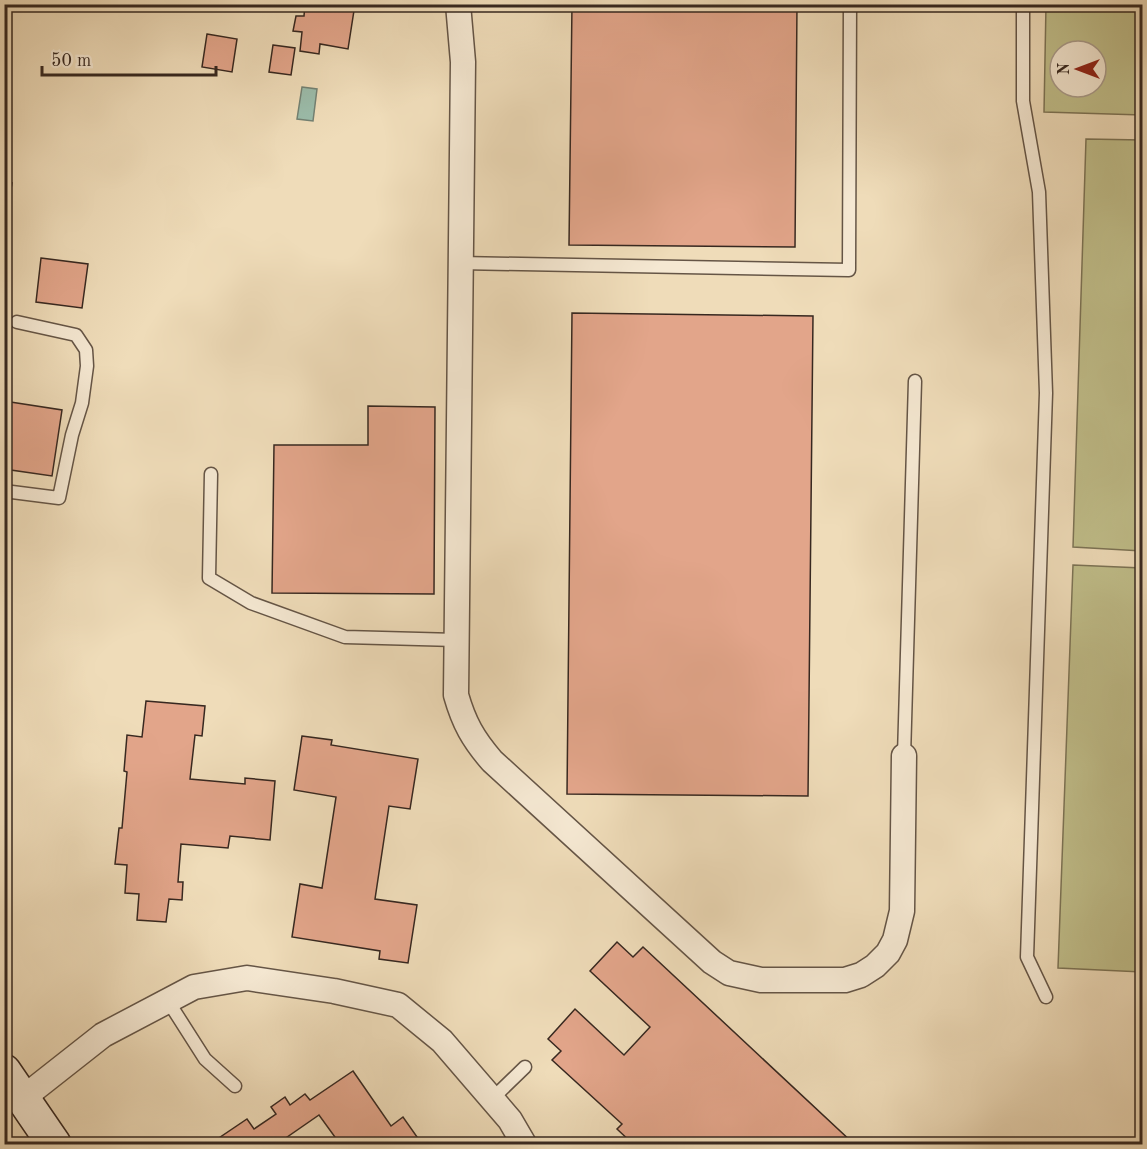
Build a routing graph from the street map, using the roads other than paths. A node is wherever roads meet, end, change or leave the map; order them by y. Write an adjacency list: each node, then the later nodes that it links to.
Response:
1 (458, 4): 4 (street)
2 (850, 4): 4 (lane)
3 (1023, 4): 11 (lane)
4 (460, 263): 9 (street)
5 (17, 322): 8 (lane)
6 (915, 381): 10 (lane)
7 (211, 474): 9 (lane)
8 (4, 491)
9 (456, 640): 10 (street)
10 (904, 756)
11 (1046, 997)
12 (168, 1001): 15 (lane); 16 (street); 17 (street)
13 (525, 1067): 17 (lane)
14 (4, 1071): 16 (main road)
15 (235, 1086)
16 (22, 1098): 18 (main road)
17 (492, 1099): 19 (street)
18 (54, 1144)
19 (524, 1144)

